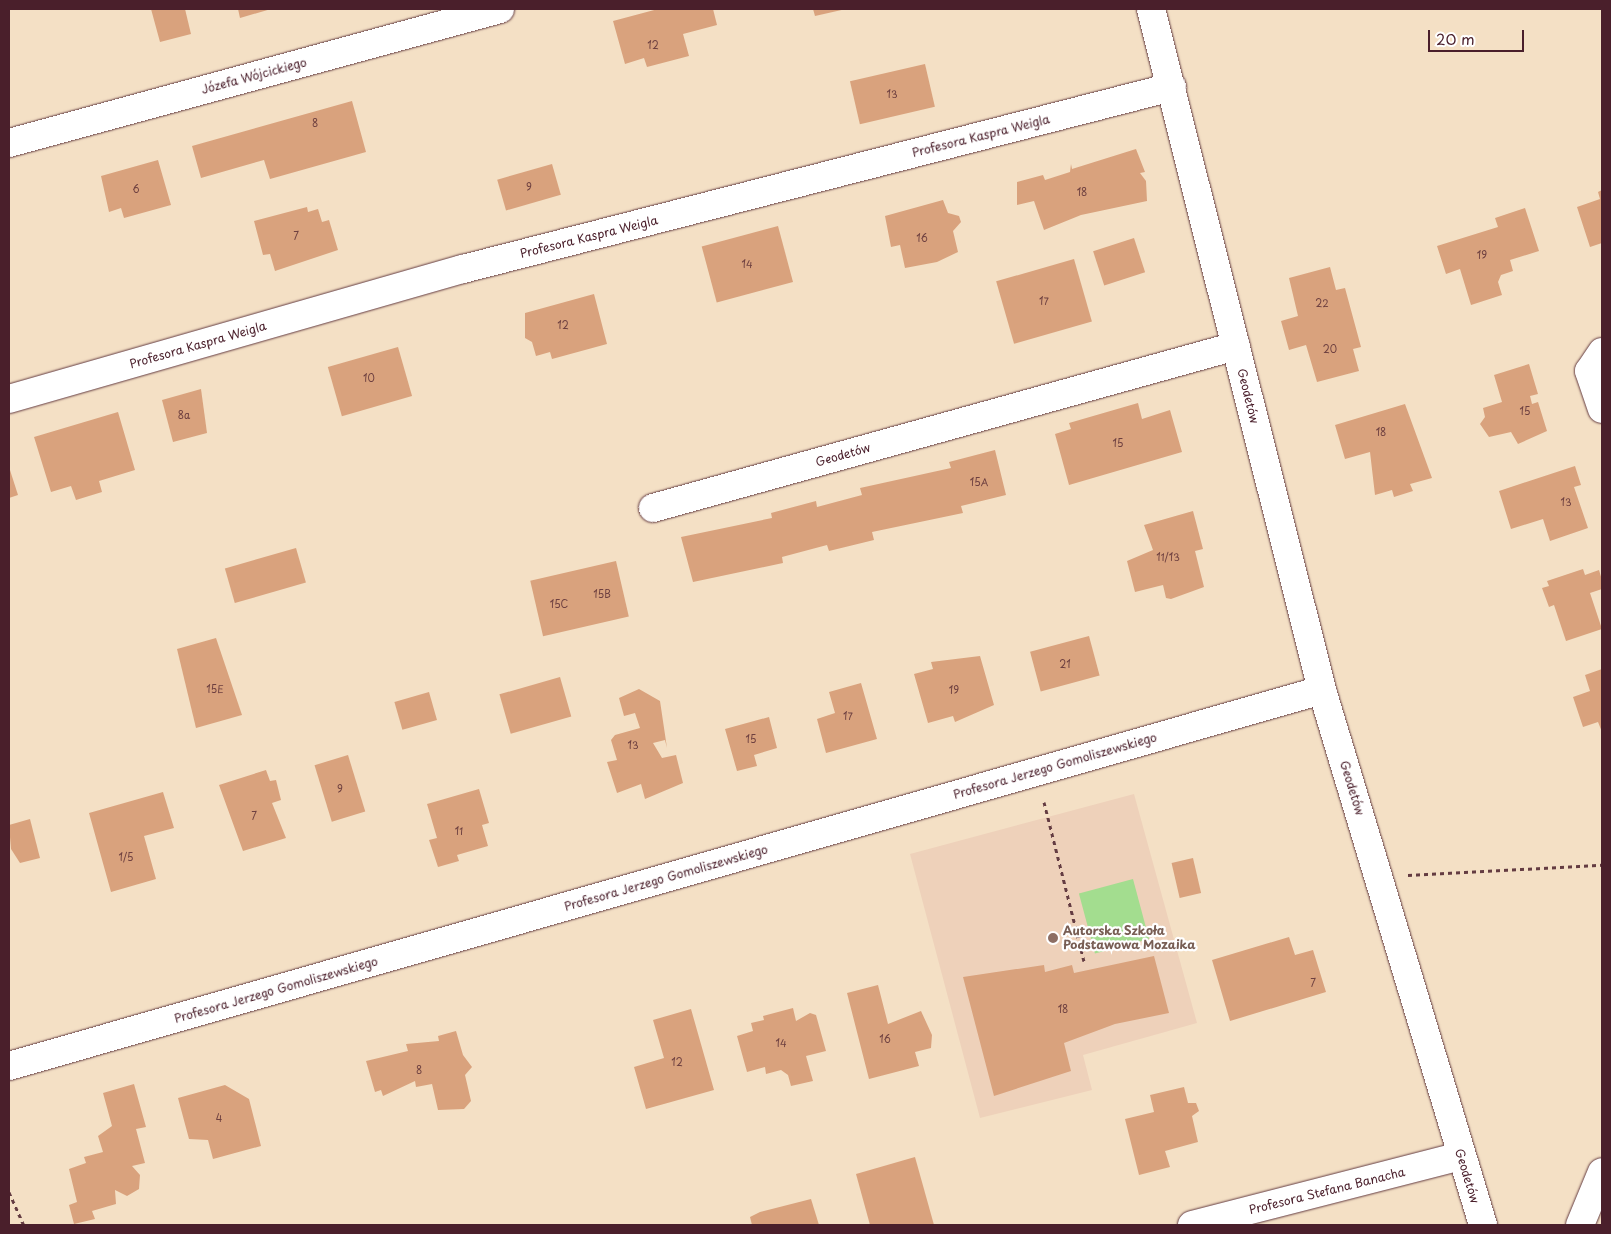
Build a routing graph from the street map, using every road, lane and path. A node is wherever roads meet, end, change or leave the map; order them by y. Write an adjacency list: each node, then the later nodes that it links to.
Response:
1 (500, 9): 4 (street, Józefa Wójcickiego)
2 (1151, 9): 3 (street, Geodetów)
3 (1172, 87): 5 (street, Geodetów); 7 (street, Profesora Kaspra Weigla)
4 (9, 143)
5 (1236, 346): 9 (street, Geodetów); 10 (street, Geodetów)
6 (1602, 352): 8 (street)
7 (9, 399)
8 (1602, 409)
9 (652, 508)
10 (1322, 690): 11 (street, Profesora Jerzego Gomoliszewskiego); 13 (street, Geodetów)
11 (1036, 772): 14 (path); 15 (street, Profesora Jerzego Gomoliszewskiego)
12 (1602, 866): 13 (path)
13 (1379, 877): 16 (street, Geodetów)
14 (1084, 961)
15 (9, 1066)
16 (1461, 1156): 20 (street, Profesora Stefana Banacha); 21 (street, Geodetów)
17 (1602, 1172): 22 (street)
18 (9, 1192): 19 (path)
19 (24, 1225)
20 (1192, 1225)
21 (1482, 1225)
22 (1580, 1225)

